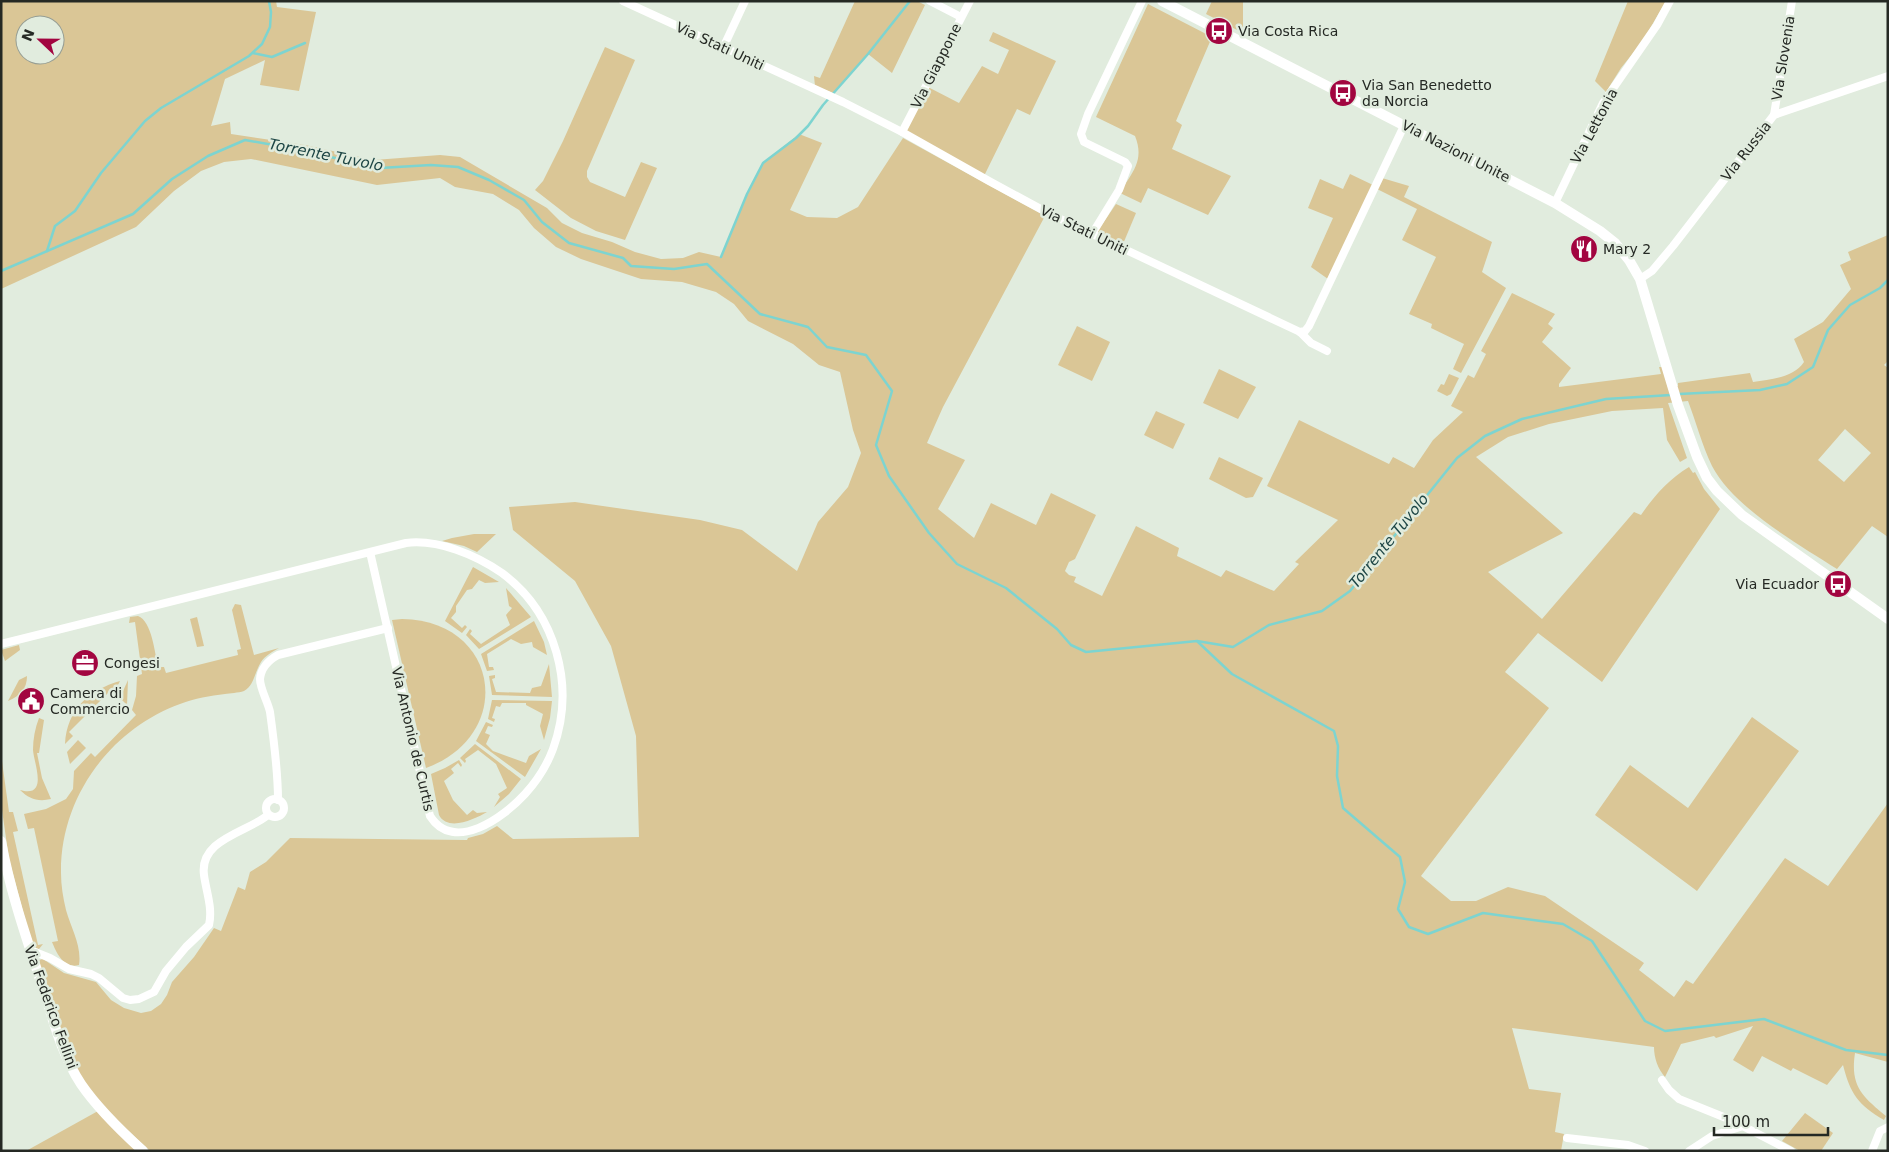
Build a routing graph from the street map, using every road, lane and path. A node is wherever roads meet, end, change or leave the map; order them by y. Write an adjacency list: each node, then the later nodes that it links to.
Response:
1 (623, 1): 10 (street, Via Stati Uniti)
2 (745, 1): 10 (street)
3 (930, 1): 9 (street)
4 (970, 1): 9 (street, Via Giappone)
5 (1142, 1): 16 (street)
6 (1162, 1): 13 (street, Via Nazioni Unite)
7 (1670, 1): 15 (street, Via Lettonia)
8 (1792, 1): 12 (street, Via Slovenia)
9 (962, 17): 14 (street, Via Giappone)
10 (723, 48): 14 (street, Via Stati Uniti)
11 (1888, 76): 12 (street, Via Russia)
12 (1774, 115): 17 (street, Via Russia)
13 (1406, 126): 15 (street, Via Nazioni Unite); 18 (street)
14 (902, 132): 16 (street, Via Stati Uniti)
15 (1555, 203): 17 (street, Via Nazioni Unite)
16 (1092, 234): 19 (street, Via Stati Uniti)
17 (1640, 279): 23 (street, Via Nazioni Unite)
18 (1309, 326): 19 (street); 20 (street)
19 (1300, 332): 20 (street, Via Stati Uniti)
20 (1311, 343): 21 (street, Via Stati Uniti)
21 (1327, 352)
22 (370, 552): 24 (street, Via Antonio de Curtis); 24 (street, Via Antonio de Curtis); 25 (street, Via Antonio de Curtis)
23 (1888, 619)
24 (388, 628): 26 (street)
25 (1, 644)
26 (278, 800): 27 (street); 27 (street)
27 (268, 815): 29 (street)
28 (1, 841): 29 (street, Via Federico Fellini)
29 (30, 950): 34 (street, Via Federico Fellini)
30 (1662, 1080): 31 (street)
31 (1743, 1126): 36 (street); 37 (street)
32 (1888, 1127): 38 (street)
33 (1567, 1138): 35 (street)
34 (143, 1151)
35 (1645, 1151)
36 (1689, 1151)
37 (1791, 1151)
38 (1872, 1151)

